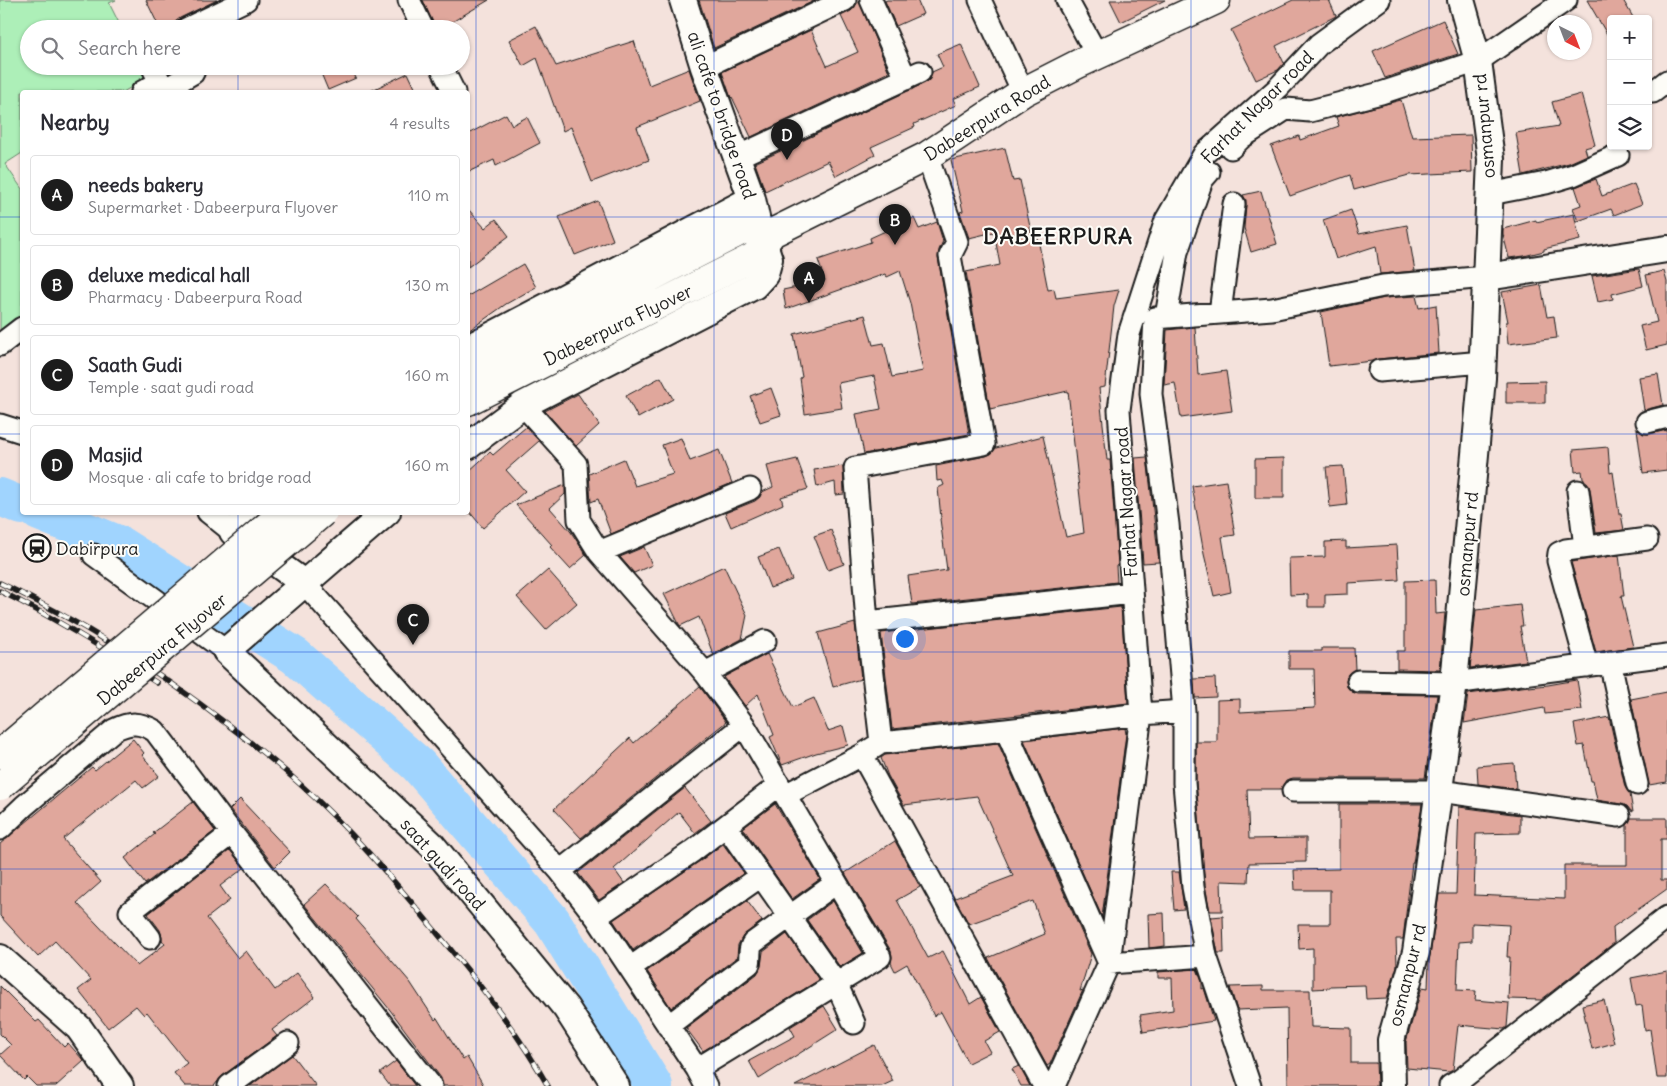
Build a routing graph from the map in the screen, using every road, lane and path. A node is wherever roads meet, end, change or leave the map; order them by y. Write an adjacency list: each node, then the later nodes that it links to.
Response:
1 (246, 0): 12 (street)
2 (410, 0): 13 (street)
3 (683, 0): 16 (street, ali cafe to bridge road)
4 (845, 0): 16 (street)
5 (871, 0): 24 (street)
6 (980, 0): 21 (street)
7 (1067, 0): 14 (street)
8 (1216, 0): 14 (main road, Dabeerpura Road)
9 (1379, 0): 57 (street, Farhat Nagar road)
10 (1461, 0): 15 (street, osmanpur rd)
11 (1566, 0): 15 (street, Farhat Nagar road)
12 (205, 20)
13 (419, 20)
14 (1097, 55): 21 (main road, Dabeerpura Road)
15 (1478, 61): 25 (street, osmanpur rd); 32 (street, Farhat Nagar road)
16 (704, 67): 24 (street, ali cafe to bridge road)
17 (187, 75): 19 (street)
18 (446, 75): 20 (street)
19 (157, 85)
20 (453, 90)
21 (1023, 92): 23 (main road, Dabeerpura Road)
22 (1618, 154): 25 (street)
23 (927, 156): 28 (main road, Dabeerpura Road); 58 (street)
24 (737, 157): 26 (street, ali cafe to bridge road)
25 (1490, 194): 30 (street, osmanpur rd)
26 (752, 199): 28 (street, ali cafe to bridge road); 35 (street)
27 (1234, 204): 31 (street)
28 (759, 239): 37 (main road, Dabeerpura Flyover); 39 (main road, Dabeerpura Flyover); 40 (street, ali cafe to bridge road)
29 (1667, 249): 30 (street)
30 (1487, 277): 31 (street); 36 (street, osmanpur rd)
31 (1220, 313): 32 (street)
32 (1166, 316): 67 (street)
33 (20, 330): 34 (street)
34 (0, 345)
35 (470, 347)
36 (1483, 362): 38 (street); 66 (street, osmanpur rd)
37 (470, 370)
38 (1379, 371)
39 (470, 400)
40 (523, 405): 43 (street, ali cafe to bridge road); 54 (street)
41 (0, 425): 42 (street)
42 (20, 431)
43 (470, 445)
44 (750, 489): 54 (street)
45 (1578, 492): 53 (street)
46 (212, 515): 51 (street)
47 (251, 515): 51 (street)
48 (280, 515): 72 (main road, Dabeerpura Flyover, bridge)
49 (319, 515): 75 (main road, Dabeerpura Flyover, bridge)
50 (380, 515): 56 (street)
51 (233, 532): 56 (street)
52 (1647, 539): 53 (street)
53 (1585, 547): 63 (street)
54 (599, 552): 64 (street)
55 (94, 555): 60 (street)
56 (299, 588): 60 (street); 84 (street)
57 (1132, 593): 58 (street); 68 (street, Farhat Nagar road)
58 (867, 622): 71 (street)
59 (765, 641): 64 (street)
60 (233, 655): 103 (street, saat gudi road)
61 (1667, 655): 62 (street)
62 (1610, 662): 63 (street); 74 (street)
63 (1587, 666): 66 (street)
64 (705, 673): 69 (street)
65 (1358, 681): 66 (street)
66 (1454, 683): 78 (street, osmanpur rd)
67 (1184, 711): 68 (street); 91 (street)
68 (1141, 714): 70 (street); 93 (street, Farhat Nagar road)
69 (744, 726): 76 (street); 84 (street)
70 (1006, 730): 71 (street); 93 (street)
71 (881, 743): 73 (street)
72 (0, 754)
73 (862, 755): 76 (street); 104 (street)
74 (1637, 784)
75 (0, 786)
76 (782, 790): 82 (street); 86 (street)
77 (1293, 791): 78 (street)
78 (1439, 792): 80 (street); 107 (street, osmanpur rd)
79 (0, 798): 81 (street)
80 (1619, 816)
81 (7, 822): 83 (street)
82 (726, 826): 85 (street); 88 (street)
83 (232, 832): 90 (street); 102 (street)
84 (560, 871): 88 (street)
85 (761, 876): 87 (street); 94 (street)
86 (836, 882): 87 (street); 95 (street)
87 (790, 916): 95 (street); 97 (street)
88 (596, 917): 94 (street)
89 (1667, 917): 108 (street)
90 (150, 938)
91 (1206, 956): 93 (street); 106 (street)
92 (0, 958): 101 (street)
93 (1109, 963): 105 (street, Farhat Nagar road)
94 (630, 968): 97 (street)
95 (836, 983): 96 (street); 99 (street)
96 (854, 1023)
97 (668, 1026): 99 (street)
98 (288, 1043): 100 (street)
99 (702, 1077)
100 (235, 1084)
101 (120, 1086)
102 (430, 1086)
103 (616, 1086)
104 (1044, 1086)
105 (1054, 1086)
106 (1250, 1086)
107 (1392, 1086)
108 (1450, 1086)

